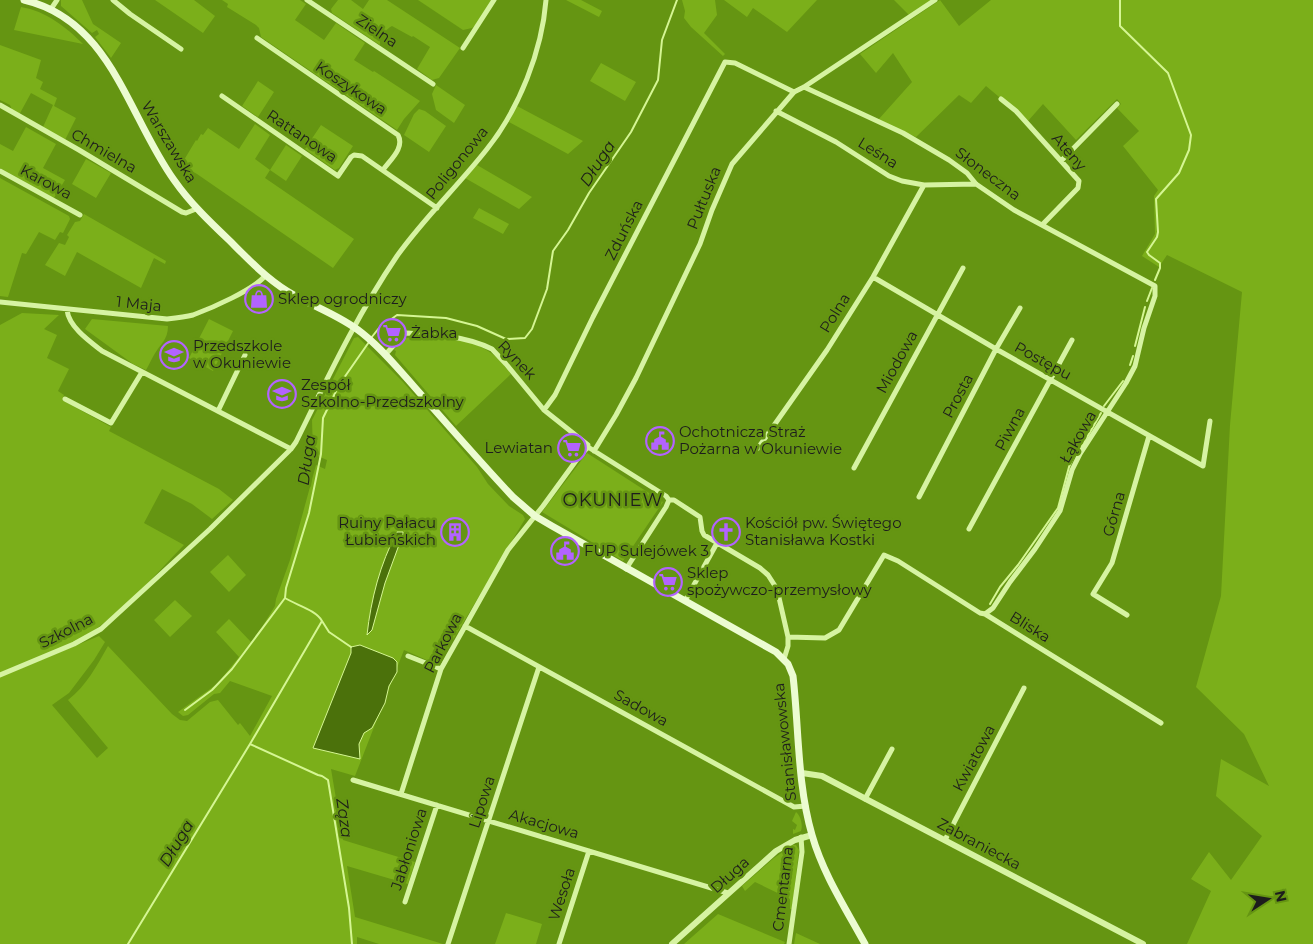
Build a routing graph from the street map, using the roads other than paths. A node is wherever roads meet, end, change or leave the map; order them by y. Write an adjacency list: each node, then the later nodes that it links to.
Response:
1 (24, 0): 8 (main road, Warszawska)
2 (57, 0): 8 (street)
3 (113, 0): 11 (street)
4 (307, 0): 12 (street, Zielna)
5 (494, 0): 10 (street)
6 (546, 0): 25 (street, Poligonowa)
7 (935, 0): 13 (street, Pułtuska)
8 (52, 9): 26 (main road, Warszawska)
9 (257, 38): 21 (street, Koszykowa)
10 (463, 48)
11 (181, 50)
12 (433, 84)
13 (804, 87): 14 (street, Pułtuska); 23 (street, Słoneczna)
14 (794, 92): 19 (street, Pułtuska); 45 (street, Zduńska)
15 (222, 96): 21 (street, Rattanowa)
16 (1000, 99): 20 (street, Ateny)
17 (1117, 104): 20 (street)
18 (0, 105): 26 (street, Chmielna)
19 (776, 111): 24 (street, Leśna); 53 (street, Pułtuska)
20 (1061, 161): 28 (street, Ateny)
21 (383, 170): 25 (street, Rattanowa)
22 (0, 171): 27 (street, Karowa)
23 (976, 184): 24 (street, Leśna); 28 (street, Słoneczna)
24 (924, 185): 31 (street, Polna)
25 (436, 208): 37 (street, Poligonowa)
26 (196, 209): 30 (main road, Warszawska)
27 (80, 215)
28 (1042, 225): 32 (street, Słoneczna)
29 (963, 268): 36 (street, Miodowa)
30 (265, 276): 35 (street, 1 Maja); 37 (main road, Warszawska)
31 (873, 277): 36 (street, Postępu); 51 (street, Polna)
32 (1155, 286): 47 (street, Łąkowa)
33 (0, 302): 35 (street, 1 Maja)
34 (1020, 308): 39 (street, Prosta)
35 (67, 310): 42 (street)
36 (937, 315): 39 (street, Postępu); 54 (street, Miodowa)
37 (354, 326): 41 (main road, Warszawska); 52 (street)
38 (1072, 340): 43 (street, Piwna)
39 (996, 349): 43 (street, Postępu); 55 (street, Prosta)
40 (246, 355): 46 (street)
41 (385, 355): 45 (street, Rynek); 57 (main road)
42 (142, 372): 44 (street); 46 (street)
43 (1050, 380): 47 (street, Postępu); 58 (street, Piwna)
44 (65, 400)
45 (544, 410): 50 (street, Rynek)
46 (218, 411): 52 (street)
47 (1107, 412): 49 (street, Postępu); 62 (street, Łąkowa)
48 (1210, 421): 49 (street, Postępu)
49 (1149, 436): 63 (street, Górna)
50 (588, 447): 53 (street, Rynek); 57 (street)
51 (758, 448)
52 (291, 449): 70 (street, Szkolna)
53 (594, 451): 56 (street, Rynek)
54 (854, 468)
55 (919, 497)
56 (669, 500): 59 (street, Rynek); 60 (street)
57 (535, 516): 60 (main road); 64 (street, Parkowa)
58 (969, 529)
59 (717, 543): 61 (street); 65 (street, Rynek)
60 (626, 569): 61 (main road)
61 (685, 601): 67 (main road)
62 (985, 614): 65 (street, Bliska); 72 (street, Bliska)
63 (1127, 615)
64 (465, 626): 68 (street, Sadowa); 69 (street, Parkowa)
65 (788, 637): 67 (street)
66 (408, 656): 69 (street)
67 (784, 659): 74 (main road, Stanisławowska)
68 (539, 667): 79 (street, Sadowa); 80 (street, Lipowa)
69 (440, 669): 76 (street, Parkowa)
70 (0, 675)
71 (1024, 688): 83 (street, Kwiatowa)
72 (1161, 723)
73 (892, 749): 77 (street)
74 (802, 773): 77 (street, Zabraniecka); 79 (main road, Stanisławowska)
75 (352, 780): 76 (street, Akacjowa)
76 (402, 794): 78 (street, Akacjowa)
77 (865, 798): 83 (street, Zabraniecka)
78 (437, 805): 80 (street, Akacjowa); 86 (street, Jabłoniowa)
79 (806, 806): 81 (main road, Stanisławowska)
80 (489, 821): 84 (street, Akacjowa); 87 (street, Lipowa)
81 (812, 835): 82 (street, Długa); 91 (main road, Stanisławowska)
82 (801, 838): 85 (street, Długa); 90 (street, Cmentarna)
83 (945, 840): 92 (street, Zabraniecka)
84 (589, 851): 85 (street, Akacjowa); 88 (street, Wesoła)
85 (728, 893): 89 (street, Długa)
86 (405, 902)
87 (448, 944)
88 (560, 944)
89 (672, 944)
90 (789, 944)
91 (865, 944)
92 (1143, 944)

